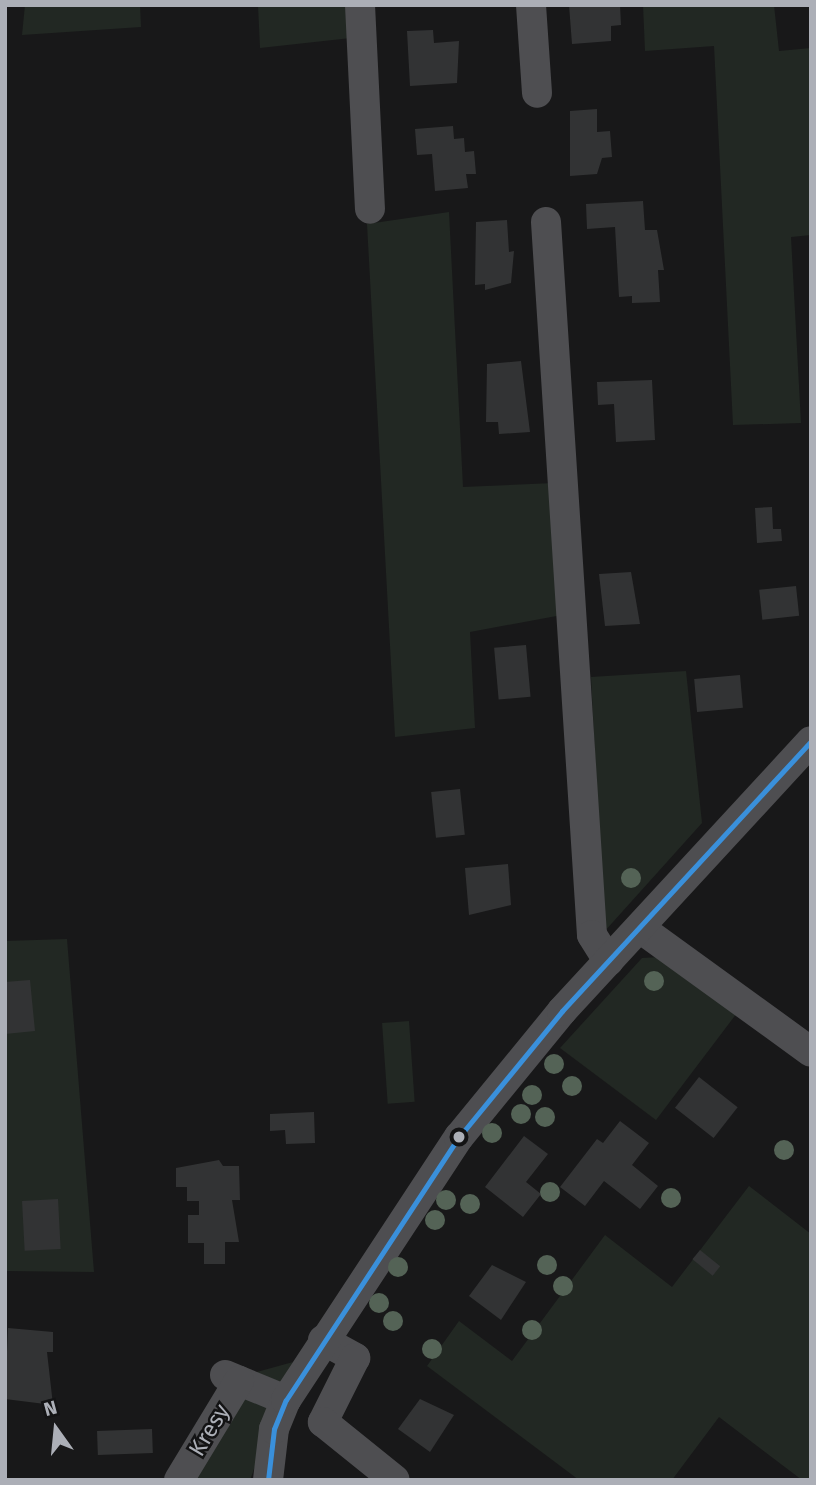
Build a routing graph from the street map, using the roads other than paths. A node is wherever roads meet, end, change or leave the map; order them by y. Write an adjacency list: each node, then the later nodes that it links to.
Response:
1 (360, 5): 4 (street)
2 (531, 5): 3 (street)
3 (537, 93)
4 (370, 209)
5 (546, 222): 8 (street)
6 (811, 741): 7 (street)
7 (640, 928): 8 (street); 9 (street)
8 (608, 961): 10 (street)
9 (811, 1052)
10 (323, 1340): 11 (street); 14 (street)
11 (286, 1401): 12 (street, Kresy); 13 (street)
12 (179, 1480)
13 (268, 1480)
14 (395, 1480)

